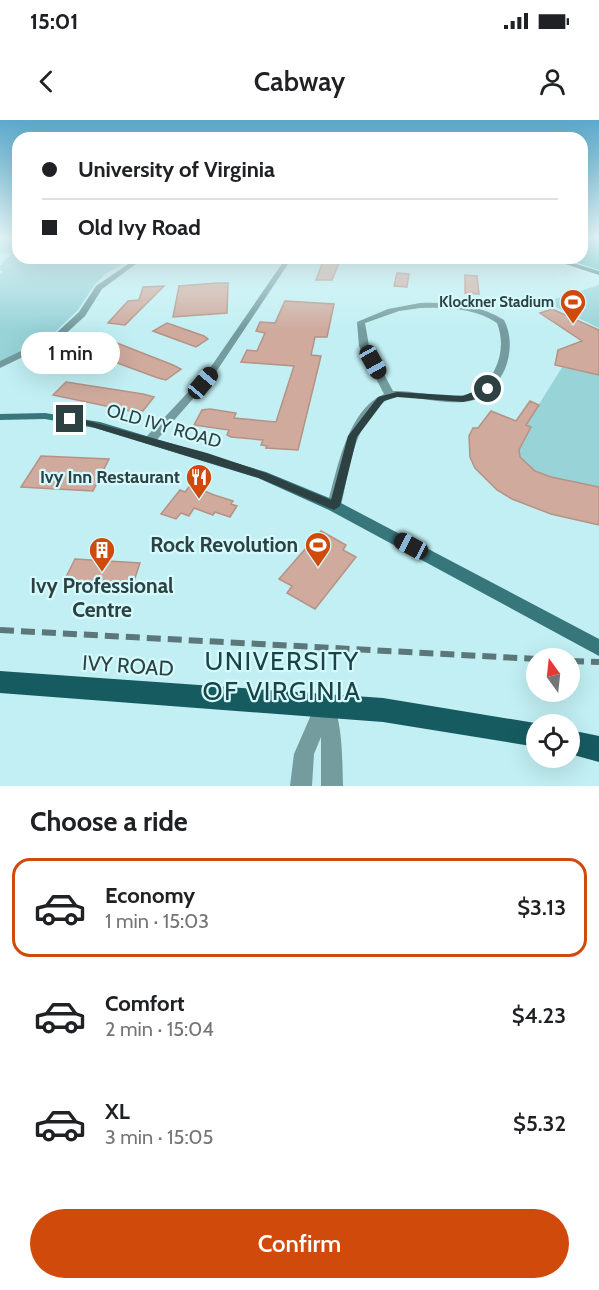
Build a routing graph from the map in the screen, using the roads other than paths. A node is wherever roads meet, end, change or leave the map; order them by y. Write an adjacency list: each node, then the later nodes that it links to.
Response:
1 (127, 268): 5 (street)
2 (282, 268): 8 (street)
3 (583, 268): 4 (street)
4 (599, 273)
5 (0, 365)
6 (390, 395): 6 (street); 9 (street)
7 (0, 417): 8 (street, OLD IVY ROAD)
8 (150, 440): 9 (street, OLD IVY ROAD)
9 (334, 506): 10 (street, OLD IVY ROAD)
10 (599, 648)
11 (0, 682): 12 (main road, IVY ROAD)
12 (325, 706): 13 (main road, IVY ROAD); 16 (street); 17 (street)
13 (526, 733)
14 (580, 744): 15 (main road)
15 (599, 749)
16 (301, 786)
17 (332, 786)

